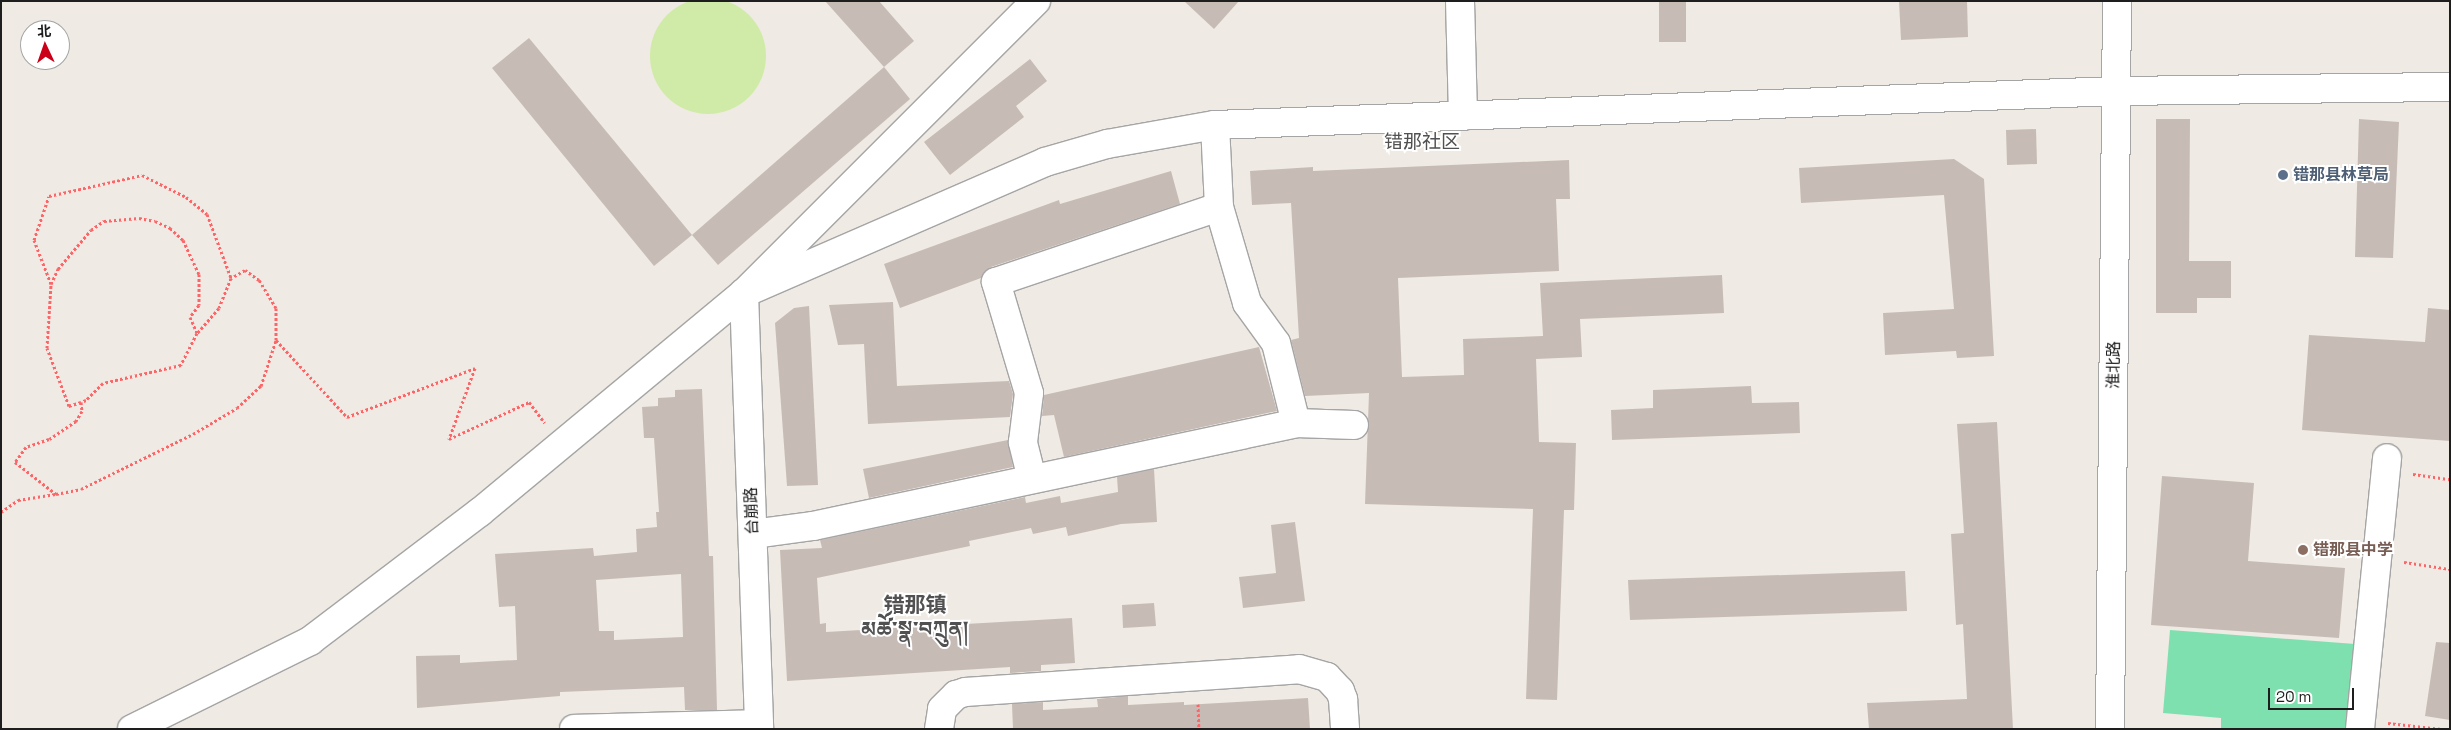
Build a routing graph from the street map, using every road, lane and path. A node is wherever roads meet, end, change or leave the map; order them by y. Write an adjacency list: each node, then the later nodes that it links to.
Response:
1 (1036, 1): 11 (street)
2 (1460, 1): 6 (street)
3 (2117, 1): 5 (street, 淮北路)
4 (2450, 87): 5 (street)
5 (2117, 91): 6 (street); 32 (street, 淮北路)
6 (1464, 116): 7 (street)
7 (1215, 125): 8 (street); 11 (street)
8 (1219, 207): 15 (street); 19 (street)
9 (231, 278): 10 (path); 12 (path); 13 (path)
10 (51, 284): 12 (path); 14 (path)
11 (744, 293): 17 (street); 23 (street, 台崩路)
12 (198, 333): 14 (path)
13 (276, 340): 17 (path); 21 (path)
14 (81, 402): 21 (path)
15 (1296, 423): 16 (street); 19 (street)
16 (1354, 425)
17 (561, 444): 28 (street)
18 (2387, 464): 20 (path); 24 (street)
19 (1032, 479): 23 (street)
20 (2450, 479)
21 (56, 494): 22 (path)
22 (1, 512)
23 (753, 534): 27 (street, 台崩路)
24 (2376, 558): 25 (path); 26 (street)
25 (2450, 569)
26 (2361, 724): 33 (path)
27 (759, 727): 29 (street)
28 (132, 729)
29 (574, 729)
30 (939, 729): 31 (street)
31 (1345, 729)
32 (2110, 729)
33 (2442, 729)

